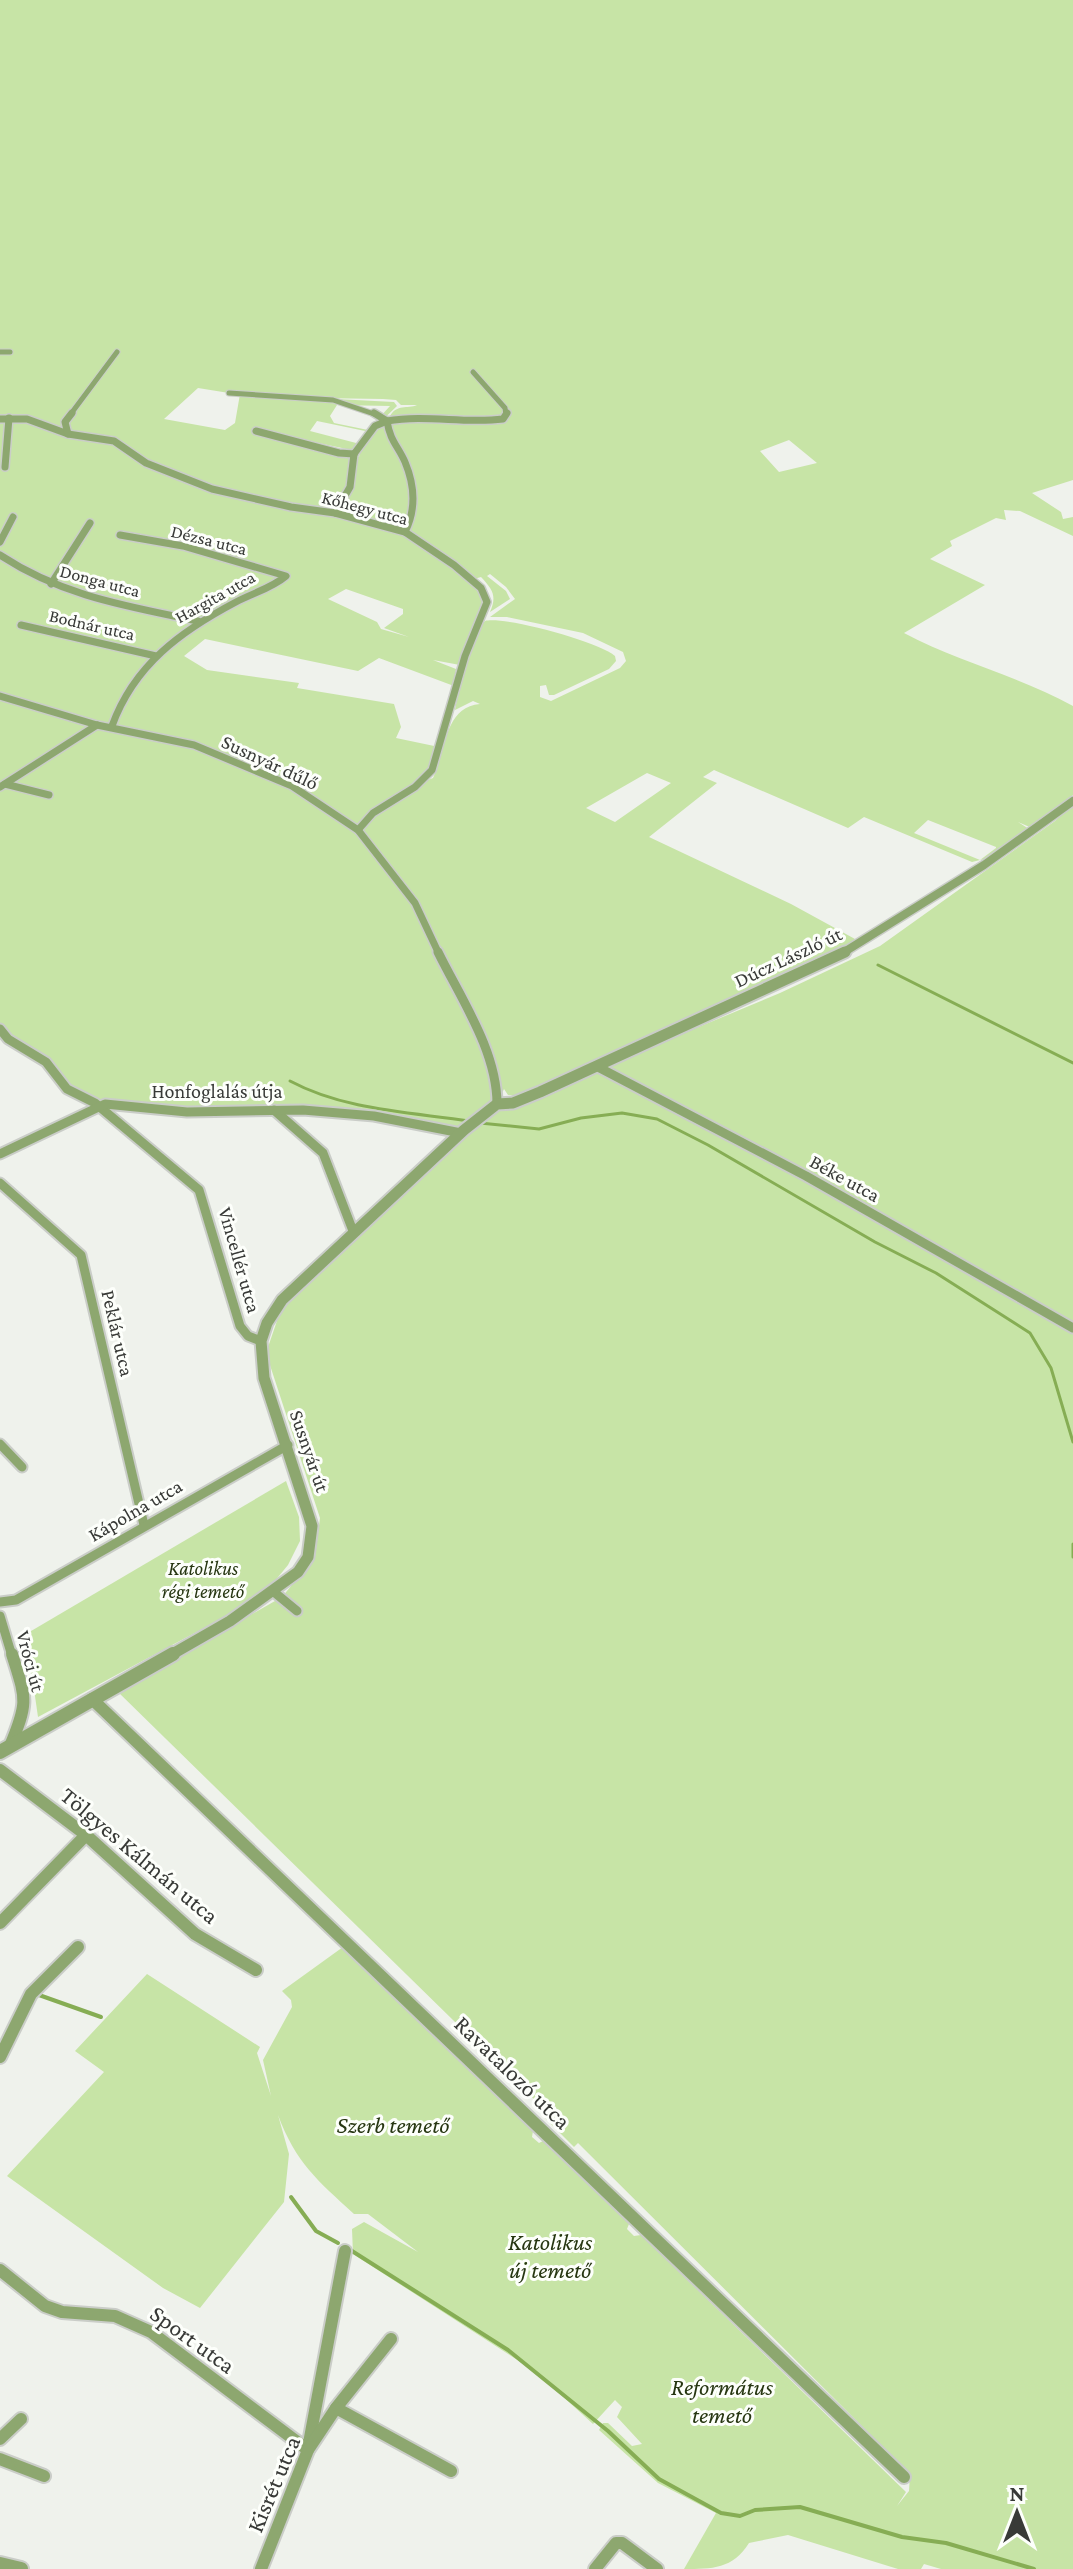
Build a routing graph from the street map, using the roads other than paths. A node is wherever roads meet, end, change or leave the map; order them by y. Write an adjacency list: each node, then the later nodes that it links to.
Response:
1 (0, 352): 2 (street)
2 (10, 352)
3 (117, 352): 10 (street)
4 (473, 372): 8 (street)
5 (229, 393): 8 (street)
6 (9, 418): 7 (street, Kőhegy utca); 10 (street, Kőhegy utca); 12 (street)
7 (0, 419)
8 (387, 421): 11 (street); 16 (street)
9 (256, 431): 11 (street)
10 (68, 434): 13 (street, Kőhegy utca)
11 (354, 454): 13 (street)
12 (5, 467)
13 (335, 513): 16 (street, Kőhegy utca)
14 (13, 517): 18 (street)
15 (90, 523): 21 (street)
16 (405, 532): 31 (street, Kőhegy utca)
17 (120, 535): 20 (street, Dézsa utca)
18 (0, 542)
19 (0, 555): 21 (street, Donga utca)
20 (284, 579): 22 (street, Hargita utca)
21 (51, 584): 22 (street, Donga utca)
22 (198, 621): 24 (street, Hargita utca)
23 (21, 625): 24 (street, Bodnár utca)
24 (156, 656): 27 (street, Hargita utca)
25 (0, 696): 26 (street, Susnyár dűlő)
26 (97, 725): 27 (street, Susnyár dűlő); 28 (street)
27 (112, 726): 31 (street, Susnyár dűlő)
28 (2, 785): 29 (street)
29 (49, 795)
30 (1073, 801): 33 (street, Dúcz László út)
31 (358, 830): 34 (street, Susnyár dűlő)
32 (0, 1029): 35 (street, Honfoglalás útja)
33 (596, 1066): 34 (street, Dúcz László út); 43 (street, Béke utca)
34 (497, 1104): 39 (street)
35 (98, 1106): 36 (street, Honfoglalás útja); 38 (street, Vincellér utca); 40 (street)
36 (124, 1107): 37 (street, Honfoglalás útja); 38 (street)
37 (274, 1110): 39 (street, Honfoglalás útja); 42 (street)
38 (117, 1121): 44 (street, Vincellér utca)
39 (470, 1125): 42 (street)
40 (0, 1154)
41 (0, 1183): 48 (street, Peklár utca)
42 (353, 1231): 44 (street)
43 (1073, 1328)
44 (261, 1341): 46 (street, Susnyár út)
45 (0, 1444): 47 (street)
46 (288, 1445): 48 (street, Kápolna utca); 49 (street, Susnyár út)
47 (22, 1467)
48 (144, 1525): 50 (street, Kápolna utca)
49 (274, 1592): 51 (street); 53 (street, Susnyár út)
50 (0, 1602)
51 (297, 1611)
52 (0, 1617): 54 (street, Vróci út)
53 (92, 1699): 55 (street, Susnyár út); 73 (street, Ravatalozó utca)
54 (22, 1717): 55 (street, Vróci út); 56 (street, Vróci út)
55 (38, 1730): 56 (street, Susnyár út)
56 (5, 1749)
57 (0, 1770): 58 (street, Tölgyes Kálmán utca)
58 (86, 1835): 59 (street); 61 (street, Tölgyes Kálmán utca)
59 (0, 1923)
60 (78, 1947): 62 (street)
61 (256, 1970)
62 (0, 2057)
63 (345, 2251): 69 (street)
64 (0, 2270): 69 (street, Sport utca)
65 (391, 2339): 66 (street, Kisrét utca)
66 (336, 2408): 69 (street, Kisrét utca); 71 (street)
67 (21, 2419): 68 (street)
68 (0, 2439)
69 (308, 2450): 76 (street, Kisrét utca)
70 (0, 2459): 72 (street)
71 (451, 2471)
72 (44, 2476)
73 (904, 2477)
74 (0, 2564): 75 (street)
75 (21, 2569)
76 (261, 2569)
77 (595, 2569): 78 (street)
78 (657, 2569)

